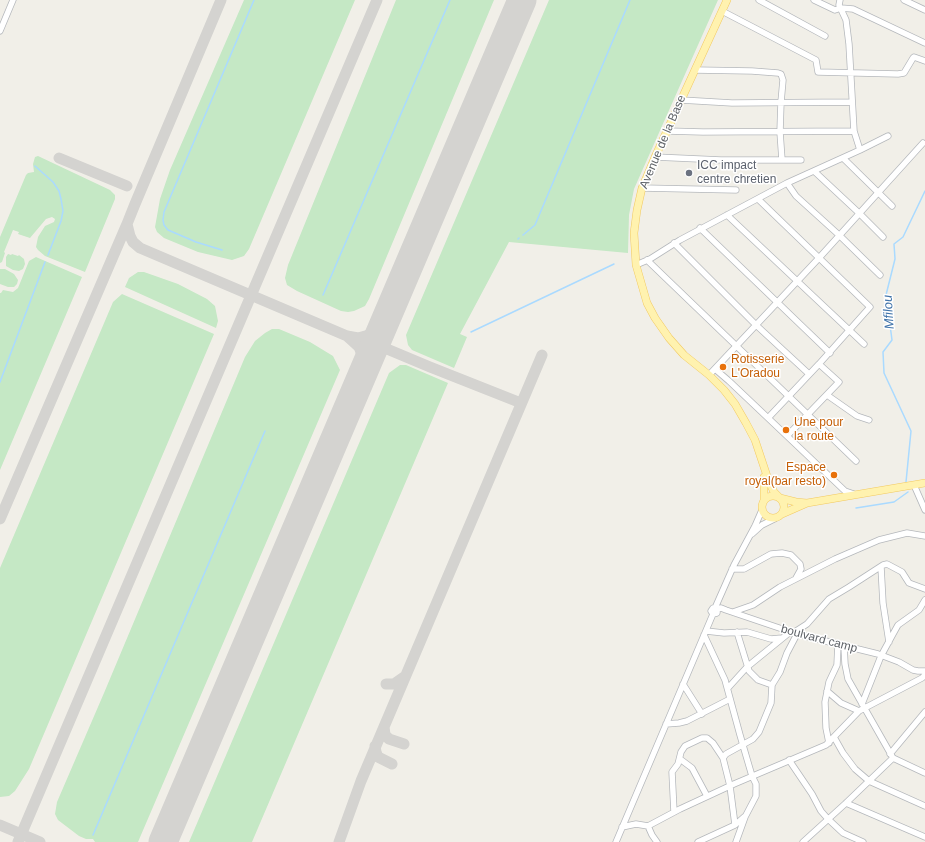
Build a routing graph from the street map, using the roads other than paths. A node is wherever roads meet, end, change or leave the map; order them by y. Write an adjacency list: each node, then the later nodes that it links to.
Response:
1 (13, 0): 10 (street)
2 (727, 0): 9 (main road, Avenue de la Base)
3 (759, 0): 11 (street)
4 (814, 0): 7 (street)
5 (840, 0): 7 (street)
6 (904, 0): 8 (street)
7 (841, 8): 12 (street); 15 (street)
8 (925, 10)
9 (722, 11): 14 (main road, Avenue de la Base); 15 (street)
10 (0, 31)
11 (825, 36)
12 (925, 43)
13 (925, 61): 15 (street)
14 (695, 70): 16 (main road, Avenue de la Base); 17 (street)
15 (851, 72): 18 (street)
16 (681, 100): 17 (street); 19 (main road, Avenue de la Base)
17 (781, 102): 18 (street); 21 (street)
18 (852, 102): 20 (street)
19 (667, 131): 21 (street); 25 (main road, Avenue de la Base)
20 (854, 131): 21 (street); 24 (street)
21 (780, 132): 27 (street)
22 (888, 136): 24 (street)
23 (922, 142): 33 (street)
24 (860, 150): 26 (street)
25 (655, 157): 27 (street); 31 (main road, Avenue de la Base)
26 (843, 158): 29 (street); 33 (street)
27 (782, 160): 28 (street)
28 (801, 160)
29 (814, 170): 30 (street); 36 (street)
30 (787, 183): 34 (street); 39 (street)
31 (642, 188): 32 (street); 44 (main road, Avenue de la Base)
32 (736, 190)
33 (879, 192): 35 (street); 36 (street)
34 (758, 199): 37 (street); 42 (street)
35 (892, 206)
36 (859, 213): 39 (street); 40 (street)
37 (727, 215): 38 (street); 46 (street)
38 (700, 228): 41 (street); 47 (street)
39 (839, 236): 42 (street); 45 (street)
40 (883, 237)
41 (674, 243): 43 (street); 48 (street)
42 (819, 258): 46 (street); 49 (street)
43 (647, 260): 44 (street); 51 (street)
44 (636, 266): 56 (main road, Avenue de la Base)
45 (880, 275)
46 (797, 281): 47 (street); 49 (street)
47 (777, 302): 48 (street); 52 (street)
48 (756, 325): 51 (street); 55 (street)
49 (849, 329): 50 (street); 52 (street)
50 (864, 344)
51 (737, 346): 54 (street); 58 (street)
52 (830, 353): 53 (street)
53 (820, 364): 55 (street); 57 (street)
54 (715, 369): 56 (street); 60 (street)
55 (809, 374): 58 (street)
56 (709, 375): 64 (main road, Avenue de la Base)
57 (827, 395): 59 (street); 61 (street)
58 (789, 396): 59 (street); 60 (street)
59 (808, 415): 62 (street); 63 (street)
60 (768, 418): 62 (street)
61 (869, 420)
62 (787, 436): 67 (street)
63 (856, 461)
64 (763, 467): 68 (main road, Avenue de la Base); 69 (main road, Avenue de la Base)
65 (925, 483): 66 (main road)
66 (914, 485): 67 (main road); 72 (street)
67 (854, 494): 70 (main road)
68 (780, 498): 69 (main road); 70 (main road); 73 (main road)
69 (764, 500): 71 (main road)
70 (807, 503): 73 (main road)
71 (762, 510): 74 (main road); 76 (street)
72 (925, 510)
73 (782, 514): 74 (main road)
74 (776, 518): 76 (street)
75 (925, 536): 79 (street)
76 (748, 538): 78 (street)
77 (881, 567): 81 (street); 88 (street); 90 (street)
78 (732, 569): 79 (street); 84 (street)
79 (796, 579): 85 (street)
80 (925, 582): 81 (street)
81 (925, 589): 82 (street)
82 (925, 592)
83 (925, 600): 90 (street)
84 (715, 611): 85 (street, boulvard camp); 87 (street)
85 (733, 612): 88 (street, boulvard camp)
86 (737, 632): 87 (street); 89 (street); 93 (street)
87 (705, 633): 95 (street); 97 (street)
88 (793, 633): 89 (street); 91 (street, boulvard camp); 96 (street)
89 (782, 638): 93 (street)
90 (889, 642): 92 (street)
91 (841, 645): 92 (street, boulvard camp); 98 (street); 100 (street)
92 (881, 656): 94 (street, boulvard camp); 100 (street)
93 (747, 667): 96 (street); 97 (street)
94 (924, 674): 100 (street)
95 (683, 684): 102 (street); 103 (street)
96 (772, 685): 106 (street)
97 (728, 688): 99 (street)
98 (827, 691): 100 (street); 105 (street)
99 (730, 699): 102 (street); 106 (street)
100 (862, 708): 104 (street); 107 (street)
101 (925, 712): 107 (street)
102 (702, 714): 103 (street)
103 (666, 724): 123 (street)
104 (834, 737): 105 (street); 113 (street)
105 (829, 743): 110 (street)
106 (743, 745): 108 (street); 112 (street)
107 (891, 756): 111 (street); 113 (street)
108 (723, 758): 109 (street); 114 (street)
109 (680, 759): 115 (street); 118 (street)
110 (789, 760): 112 (street); 120 (street)
111 (925, 773)
112 (752, 776): 114 (street); 119 (street)
113 (869, 781): 116 (street); 117 (street)
114 (730, 786): 115 (street); 121 (street)
115 (707, 796): 118 (street)
116 (846, 804): 120 (street); 124 (street)
117 (925, 806)
118 (674, 812): 122 (street)
119 (745, 817): 121 (street); 128 (street)
120 (828, 819): 129 (street); 130 (street)
121 (735, 825): 127 (street)
122 (648, 826): 123 (street); 126 (street)
123 (622, 827): 125 (street)
124 (925, 837)
125 (616, 842)
126 (658, 842)
127 (698, 842)
128 (736, 842)
129 (803, 842)
130 (863, 842)

